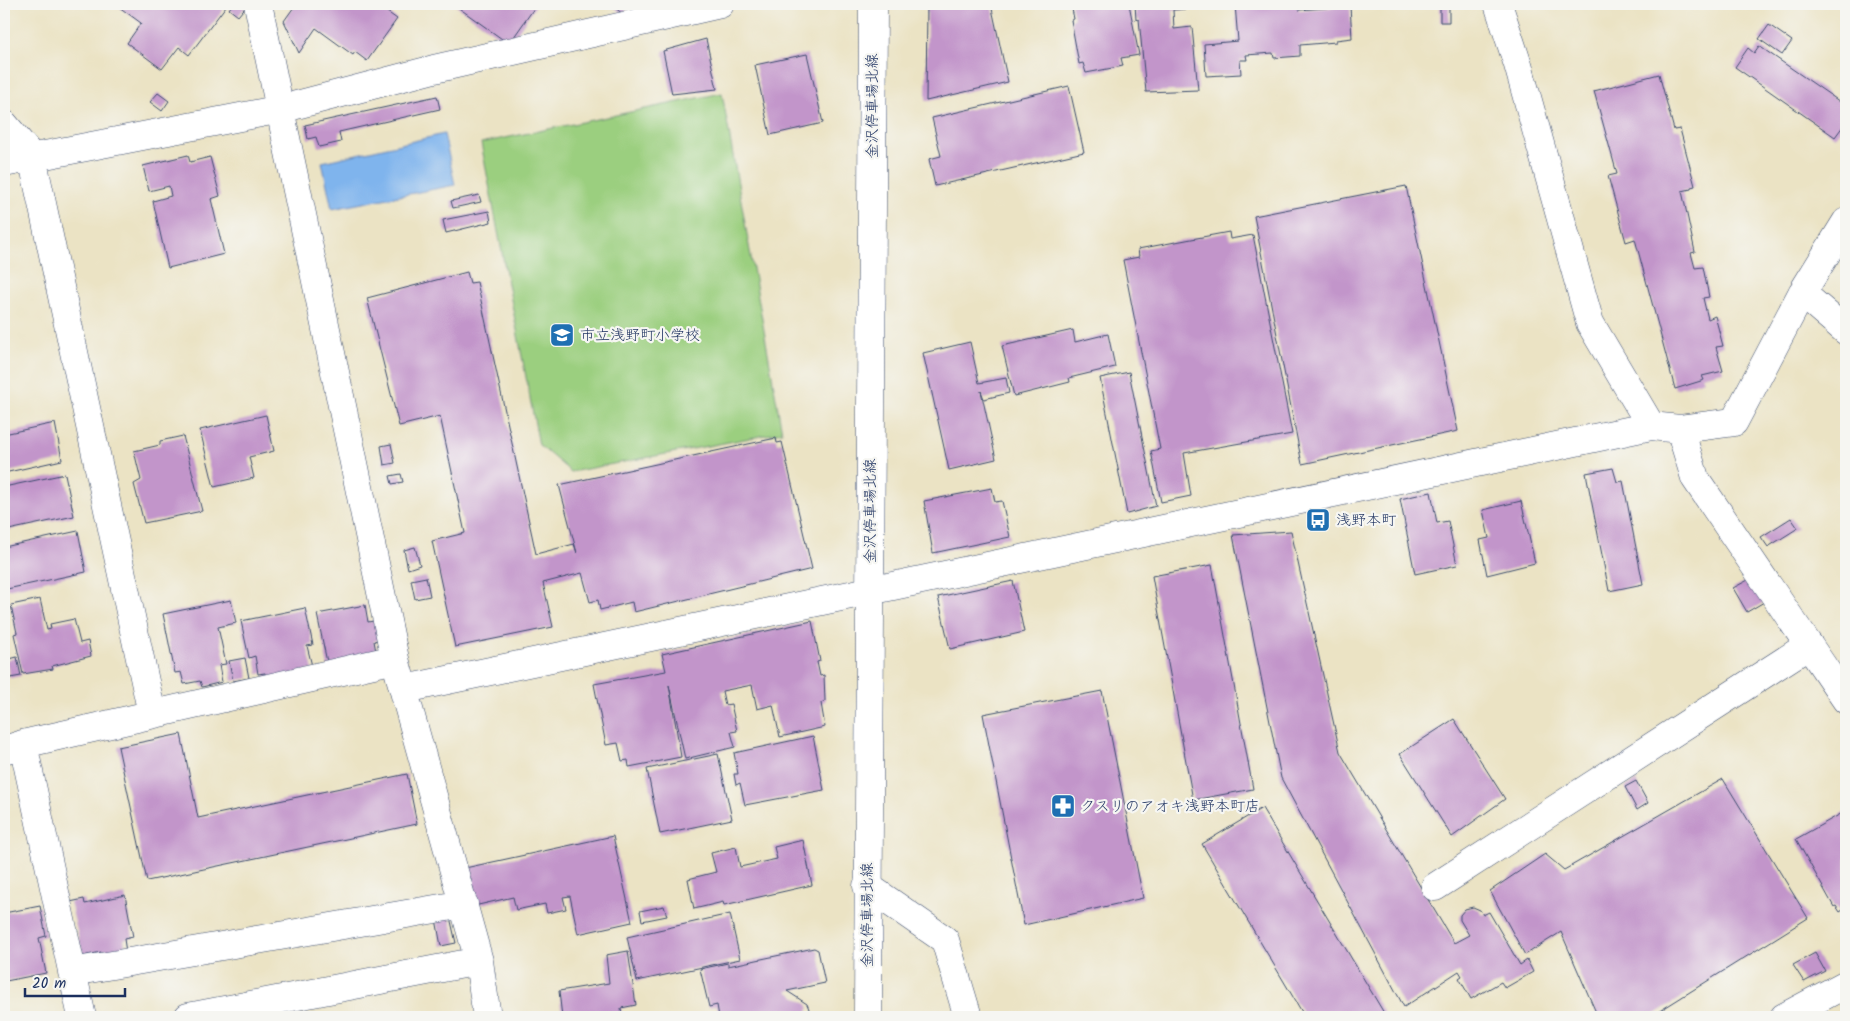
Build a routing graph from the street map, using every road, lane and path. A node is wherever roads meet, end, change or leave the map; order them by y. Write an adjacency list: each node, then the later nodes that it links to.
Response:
1 (258, 4): 5 (street)
2 (720, 4): 5 (street)
3 (873, 4): 14 (street, 金沢停車場北線)
4 (1498, 4): 12 (street)
5 (280, 109): 7 (street); 16 (street)
6 (4, 124): 7 (street)
7 (32, 157): 8 (street); 19 (street)
8 (4, 163)
9 (1846, 222): 10 (street)
10 (1802, 293): 11 (street); 13 (street)
11 (1846, 331)
12 (1651, 426): 13 (street); 14 (street)
13 (1680, 429): 15 (street)
14 (869, 592): 17 (street); 21 (street, 金沢停車場北線)
15 (1809, 645): 18 (street); 22 (street)
16 (395, 659): 17 (street); 19 (street)
17 (405, 689): 23 (street)
18 (1846, 700)
19 (152, 714): 20 (street)
20 (14, 747): 25 (street)
21 (867, 886): 30 (street, 金沢停車場北線); 31 (street)
22 (1435, 887)
23 (464, 904): 24 (street); 25 (street)
24 (479, 961): 28 (street); 29 (street)
25 (72, 972): 27 (street)
26 (1846, 984): 32 (street)
27 (82, 1017)
28 (188, 1017)
29 (487, 1017)
30 (868, 1017)
31 (968, 1017)
32 (1784, 1017)

